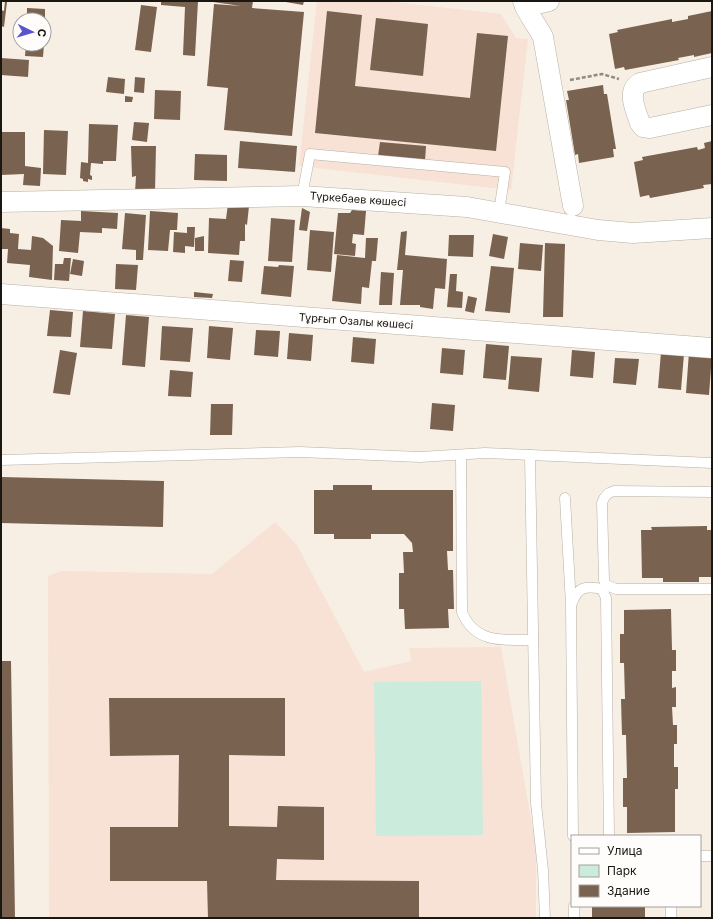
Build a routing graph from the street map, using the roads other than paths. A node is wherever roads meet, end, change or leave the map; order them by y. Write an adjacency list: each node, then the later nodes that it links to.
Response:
1 (549, 1): 2 (street)
2 (524, 4): 7 (street)
3 (712, 67): 4 (street)
4 (712, 115)
5 (302, 196): 6 (street, Түркебаев көшесі); 8 (street, Түркебаев көшесі); 8 (lane)
6 (1, 202)
7 (573, 206): 9 (lane)
8 (499, 212): 9 (street, Түркебаев көшесі)
9 (576, 226): 10 (street, Түркебаев көшесі)
10 (712, 228)
11 (1, 294): 12 (street, Тұрғыт Озалы көшесі)
12 (712, 348)
13 (461, 455): 14 (lane); 15 (lane); 21 (lane)
14 (530, 455): 16 (lane); 21 (lane)
15 (1, 460)
16 (712, 463)
17 (712, 492): 19 (lane)
18 (565, 498): 20 (lane)
19 (712, 589)
20 (571, 605): 22 (lane); 23 (lane)
21 (533, 640): 28 (lane)
22 (573, 835)
23 (609, 835)
24 (701, 856): 25 (lane)
25 (712, 856)
26 (574, 907): 29 (lane)
27 (671, 907): 30 (lane)
28 (545, 918)
29 (574, 918)
30 (671, 918)

